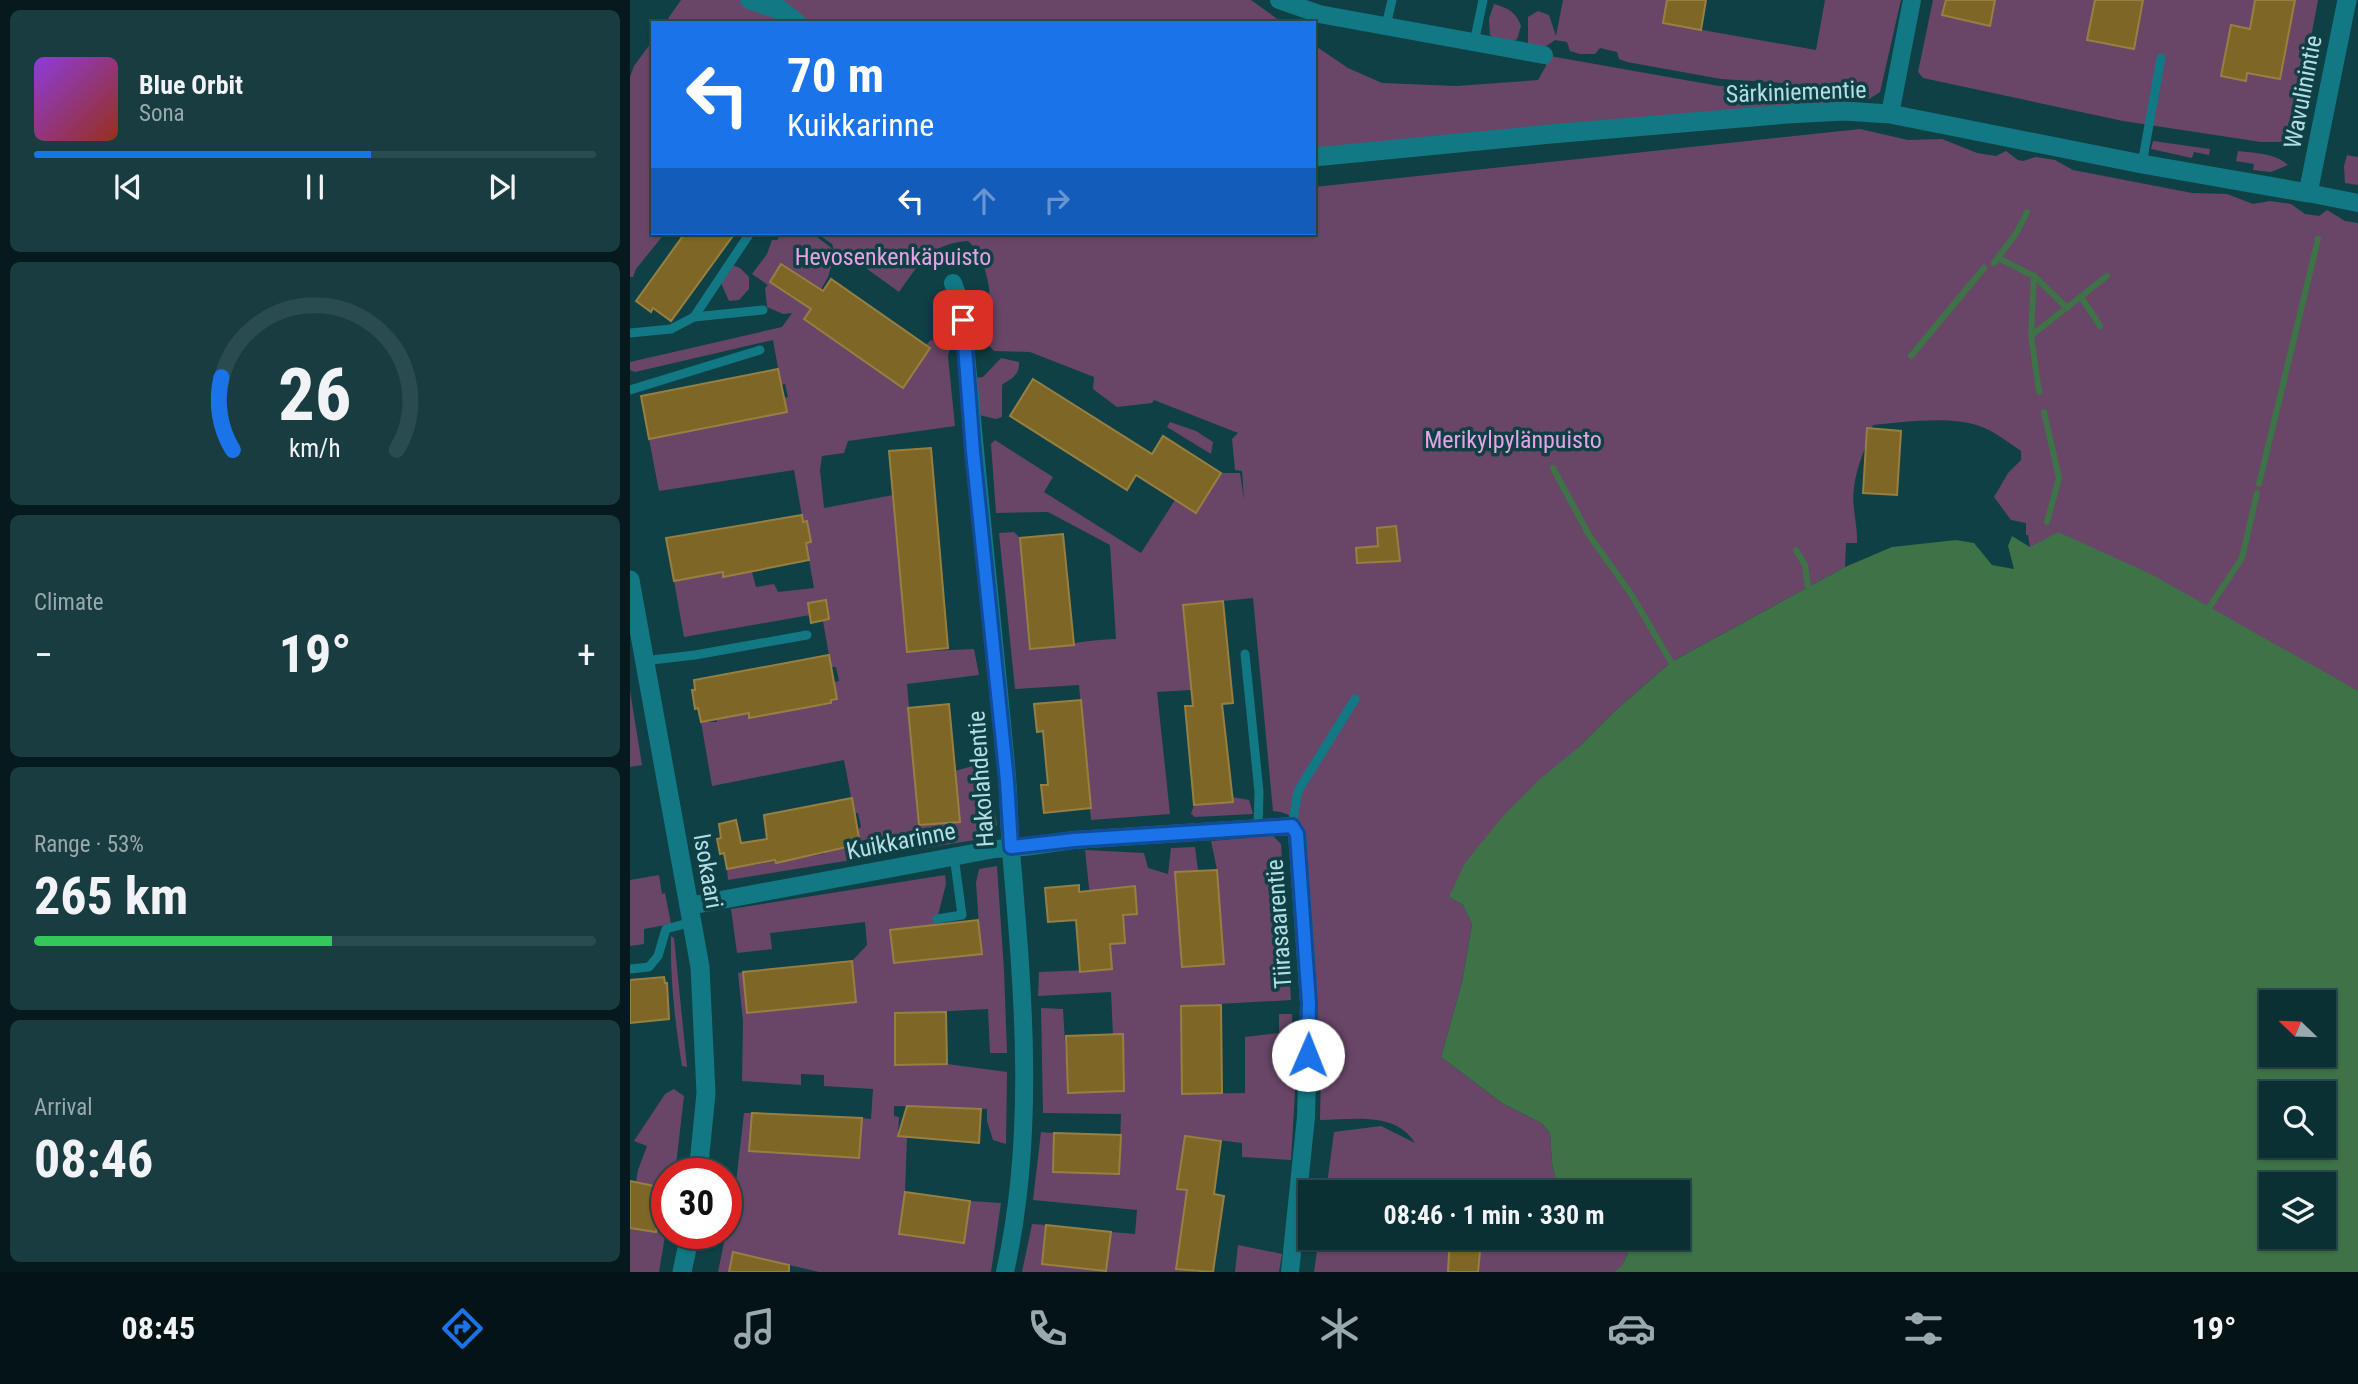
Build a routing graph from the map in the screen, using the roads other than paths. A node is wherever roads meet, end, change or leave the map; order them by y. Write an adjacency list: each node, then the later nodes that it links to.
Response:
1 (750, 0): 7 (street)
2 (1279, 0): 9 (street)
3 (1392, 0): 9 (lane)
4 (1483, 0): 10 (lane)
5 (1912, 0): 13 (street)
6 (2347, 0): 16 (street, Wavulinintie)
7 (773, 5): 8 (street)
8 (794, 21)
9 (1386, 26): 10 (street)
10 (1474, 43): 11 (street)
11 (1544, 55)
12 (2161, 58): 15 (lane)
13 (1890, 114): 14 (street, Särkiniementie); 15 (street, Särkiniementie)
14 (1316, 157)
15 (2142, 164): 16 (street, Särkiniementie)
16 (2308, 193): 17 (street, Särkiniementie)
17 (2358, 203)
18 (749, 235): 21 (lane)
19 (953, 284): 32 (street, Hakolahdentie)
20 (763, 310): 21 (lane)
21 (694, 317): 22 (lane)
22 (630, 332)
23 (760, 350): 24 (lane)
24 (630, 390)
25 (630, 580): 28 (street, Isokaari)
26 (807, 635): 28 (lane)
27 (1245, 654): 31 (lane)
28 (643, 661): 34 (street, Isokaari)
29 (1355, 699): 30 (lane)
30 (1292, 826): 31 (street, Kuikkarinne); 41 (street, Tiirasaarentie)
31 (1258, 828): 32 (street, Kuikkarinne)
32 (1011, 847): 33 (street, Kuikkarinne); 40 (street, Hakolahdentie)
33 (954, 856): 34 (street, Kuikkarinne); 35 (lane)
34 (691, 914): 36 (lane); 37 (street, Isokaari)
35 (936, 919)
36 (630, 969)
37 (700, 1158)
38 (687, 1249): 39 (street)
39 (682, 1272)
40 (1005, 1272)
41 (1290, 1272)

